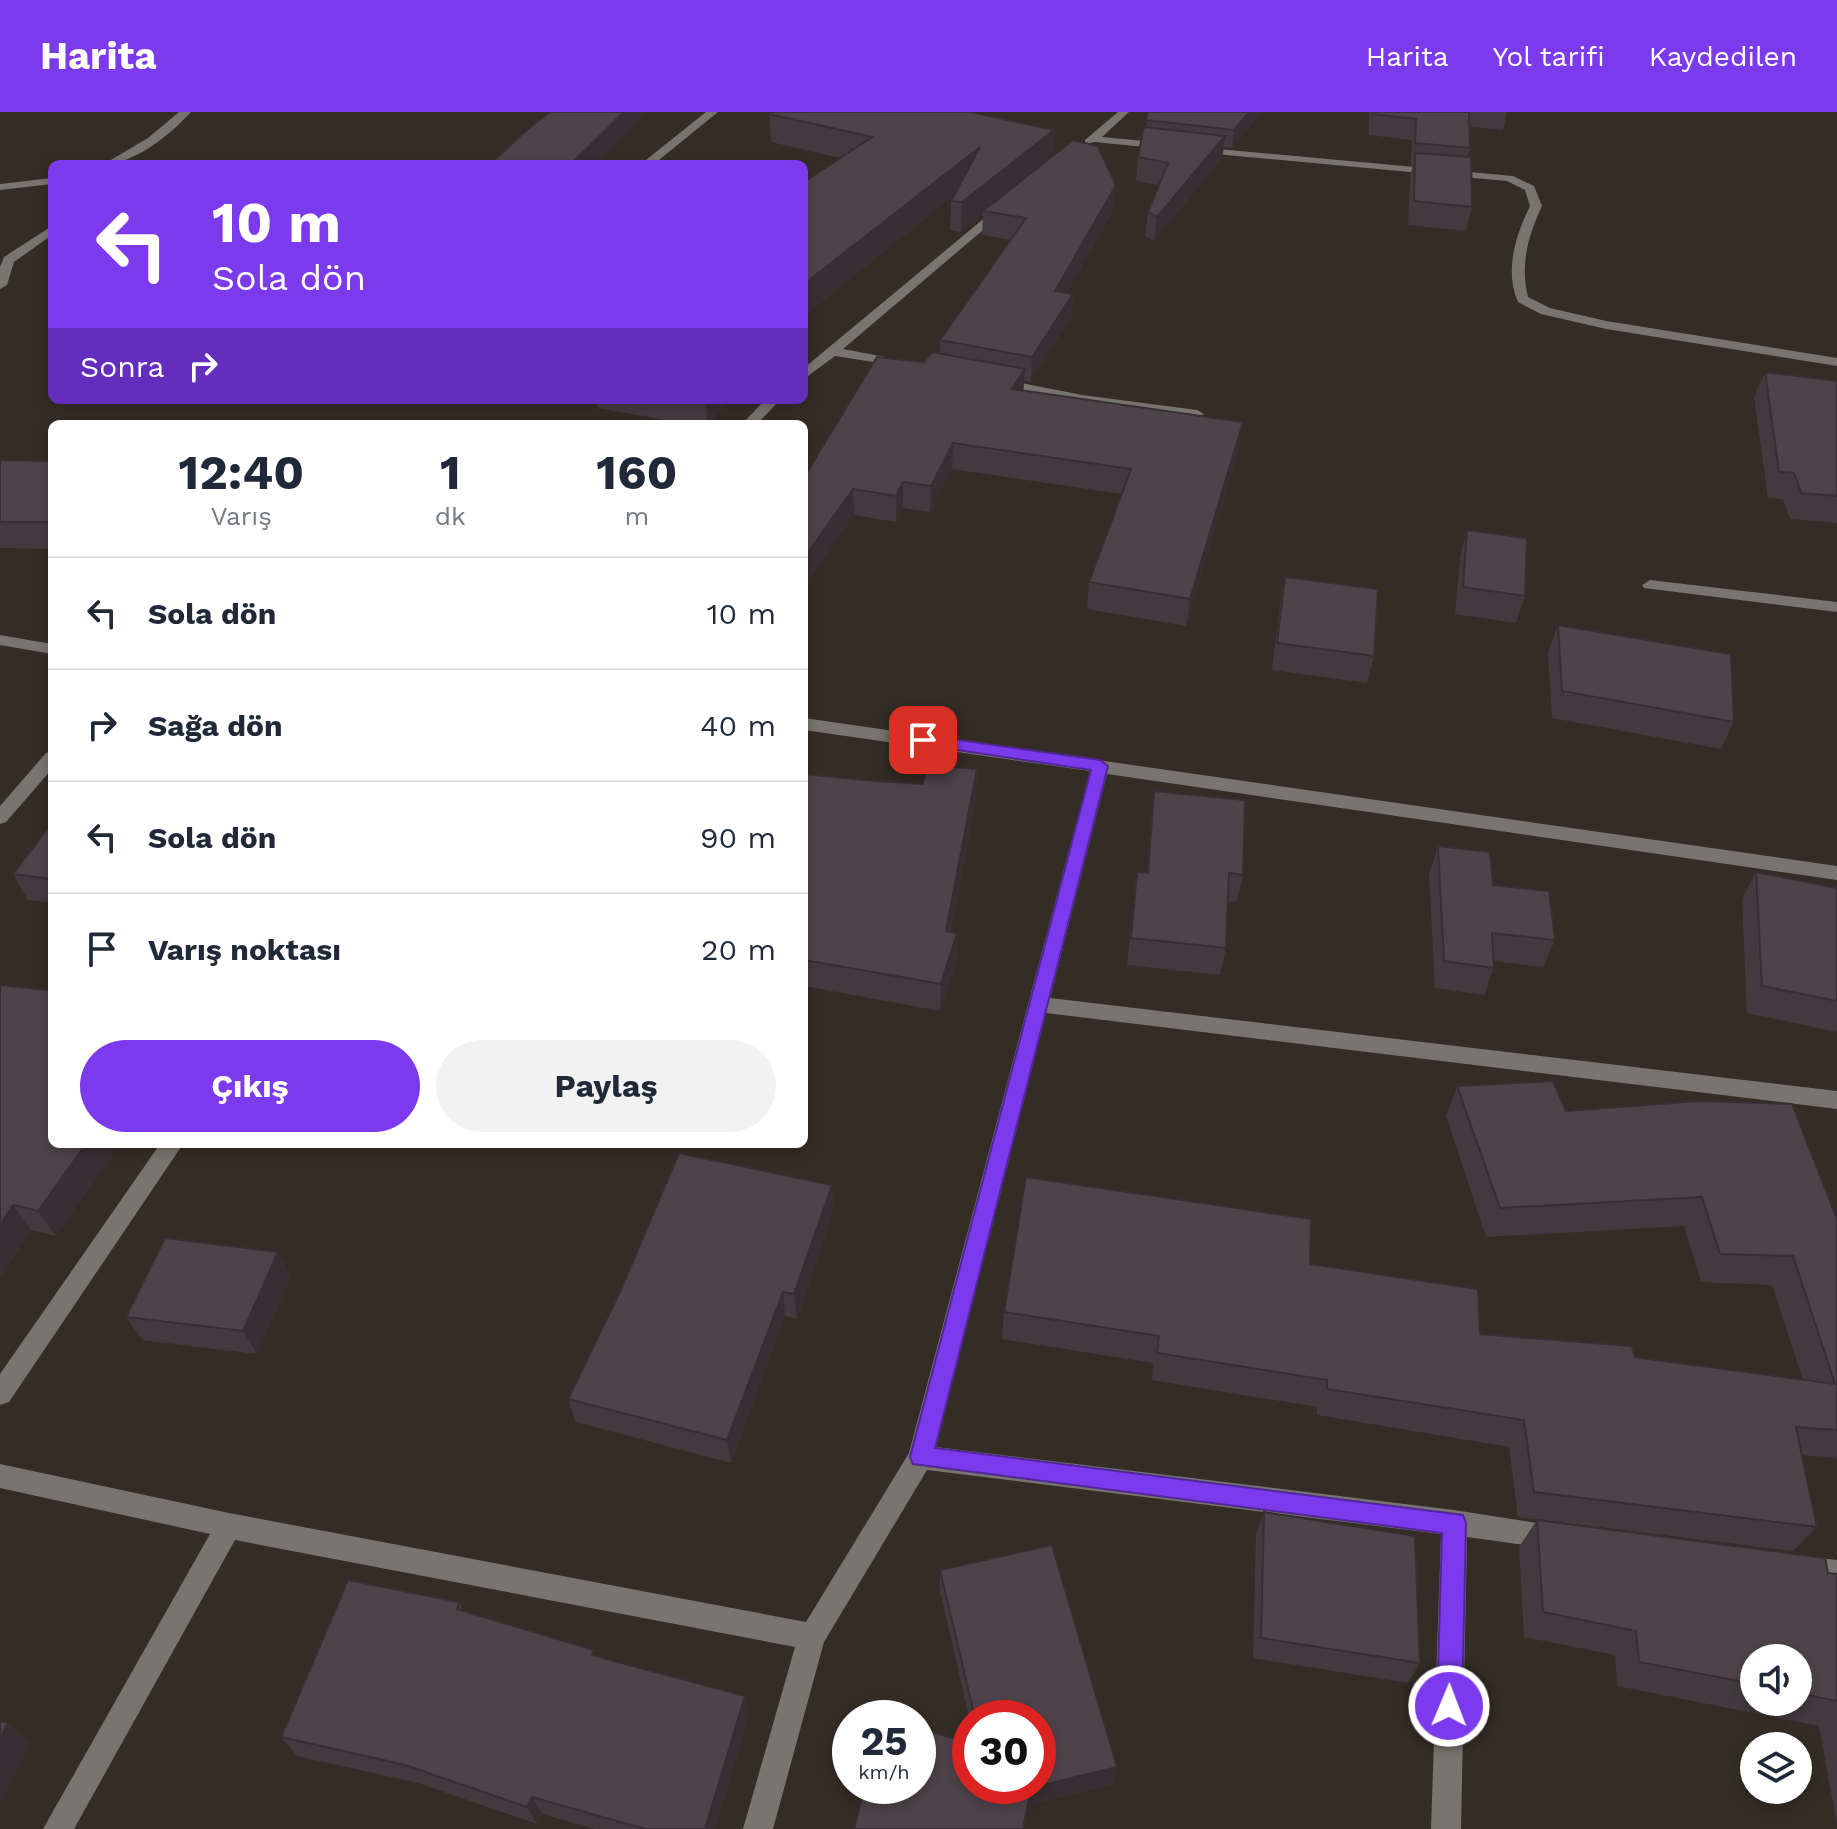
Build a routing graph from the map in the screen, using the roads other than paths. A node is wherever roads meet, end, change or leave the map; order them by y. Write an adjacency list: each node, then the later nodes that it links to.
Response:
1 (186, 112): 6 (street)
2 (713, 112): 7 (street)
3 (1124, 112): 4 (street)
4 (1093, 139): 5 (street); 14 (street)
5 (1081, 148)
6 (117, 160)
7 (652, 160)
8 (48, 181): 9 (street)
9 (0, 187)
10 (1019, 196): 13 (street)
11 (48, 233): 12 (street)
12 (1, 285)
13 (836, 352): 15 (street); 16 (street)
14 (1837, 362)
15 (913, 366)
16 (808, 372)
17 (990, 381): 19 (street)
18 (769, 404): 20 (street)
19 (1197, 414)
20 (753, 420)
21 (1650, 585): 22 (street)
22 (1837, 607)
23 (0, 640): 24 (street)
24 (48, 648)
25 (808, 725): 27 (street)
26 (48, 762): 28 (street)
27 (1100, 766): 29 (street); 30 (street)
28 (0, 818)
29 (1837, 873)
30 (1037, 1004): 31 (street); 34 (street)
31 (1837, 1100)
32 (169, 1148): 33 (street)
33 (0, 1394)
34 (921, 1457): 36 (street); 41 (street)
35 (0, 1476): 37 (street)
36 (1454, 1523): 38 (street); 44 (street)
37 (229, 1526): 41 (street); 42 (street)
38 (1577, 1539)
39 (1776, 1565): 40 (street)
40 (1837, 1573)
41 (812, 1637): 43 (street)
42 (58, 1829)
43 (758, 1829)
44 (1446, 1829)

